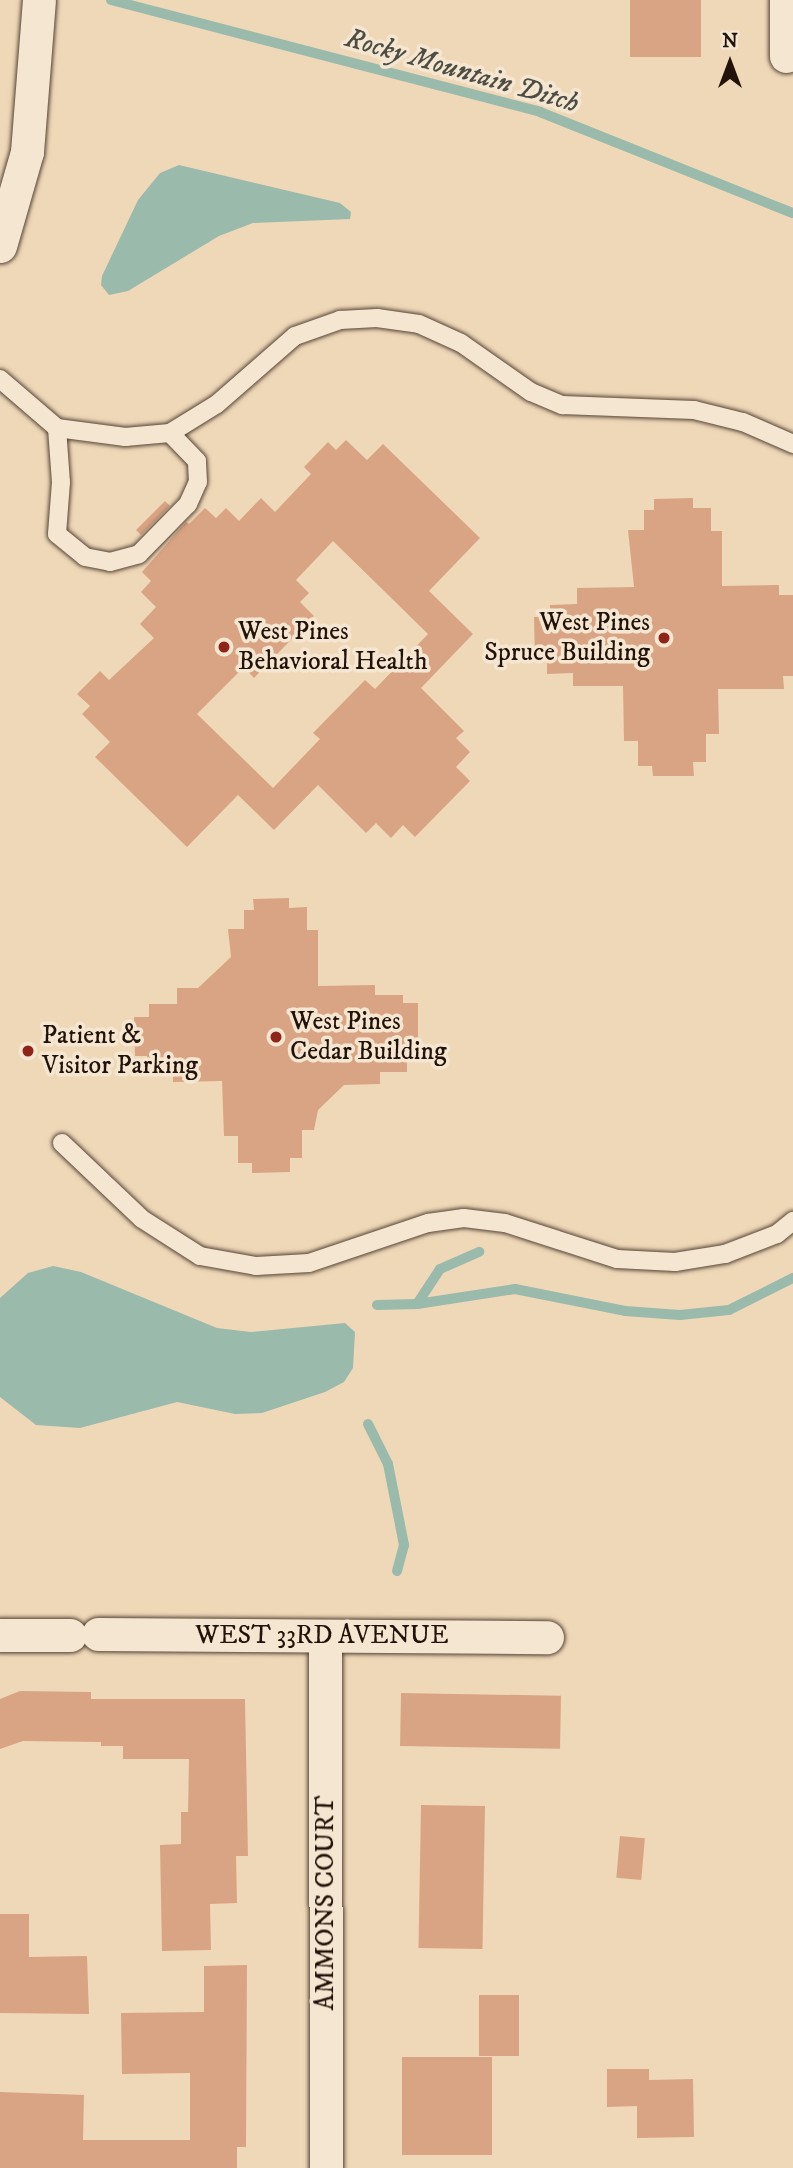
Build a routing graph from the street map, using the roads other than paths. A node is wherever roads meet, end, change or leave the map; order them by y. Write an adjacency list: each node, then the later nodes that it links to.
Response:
1 (39, 0): 4 (street)
2 (786, 0): 3 (street)
3 (786, 56)
4 (0, 246)
5 (0, 379): 6 (lane)
6 (57, 428): 7 (lane); 7 (lane)
7 (170, 433): 8 (lane)
8 (793, 444)
9 (62, 1143): 10 (lane)
10 (793, 1221)
11 (0, 1635): 13 (street, WEST 33RD AVENUE)
12 (547, 1637): 13 (street, WEST 33RD AVENUE)
13 (325, 1638): 14 (street, AMMONS COURT)
14 (326, 2168)

